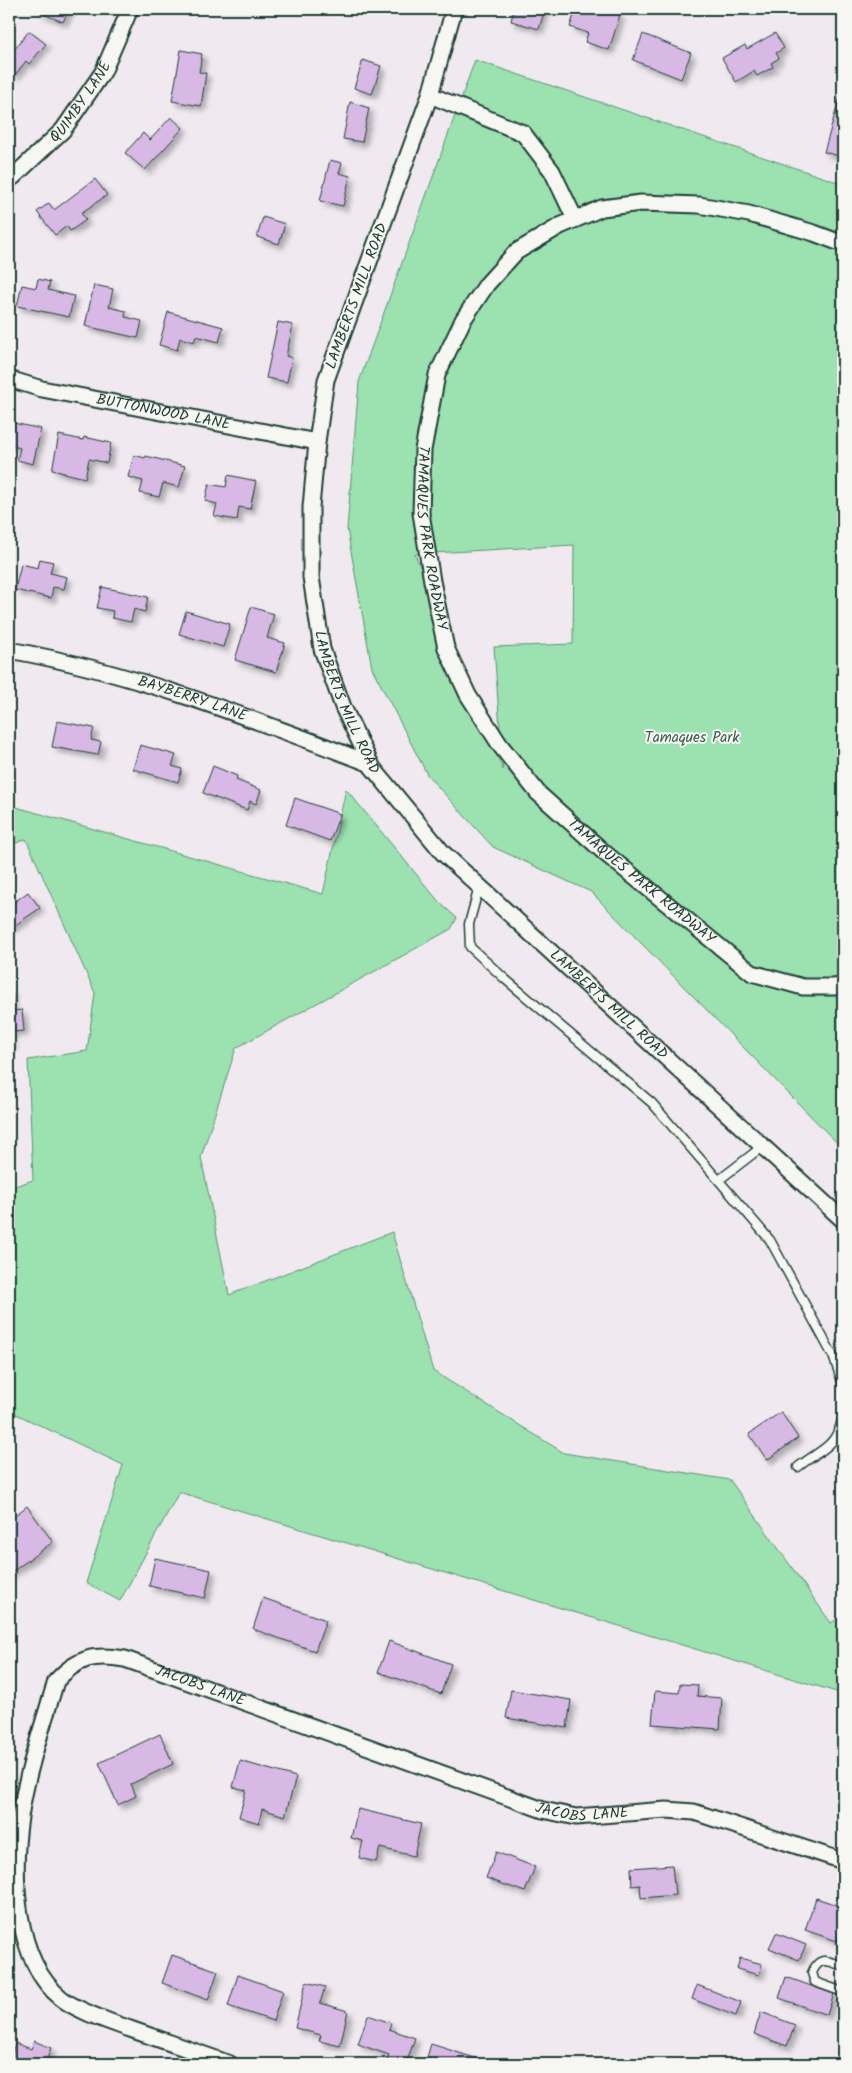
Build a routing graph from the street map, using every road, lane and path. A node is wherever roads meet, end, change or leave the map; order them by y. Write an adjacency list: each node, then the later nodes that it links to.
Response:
1 (130, 9): 4 (street, QUIMBY LANE)
2 (454, 9): 3 (street, LAMBERTS MILL ROAD)
3 (430, 95): 5 (street); 8 (street, LAMBERTS MILL ROAD)
4 (9, 179)
5 (575, 220): 6 (street, TAMAQUES PARK ROADWAY); 12 (street, TAMAQUES PARK ROADWAY)
6 (843, 244)
7 (9, 379): 8 (street, BUTTONWOOD LANE)
8 (317, 442): 10 (street, LAMBERTS MILL ROAD)
9 (9, 650): 10 (street, BAYBERRY LANE)
10 (370, 764): 11 (street, LAMBERTS MILL ROAD)
11 (480, 887): 13 (street, LAMBERTS MILL ROAD); 14 (lane)
12 (843, 985)
13 (763, 1146): 14 (lane); 15 (street, LAMBERTS MILL ROAD)
14 (719, 1180): 16 (lane)
15 (843, 1220)
16 (843, 1384)
17 (843, 1418): 18 (lane)
18 (798, 1467)
19 (843, 1861): 22 (street, JACOBS LANE)
20 (843, 1966): 21 (lane)
21 (843, 1992)
22 (230, 2064)

